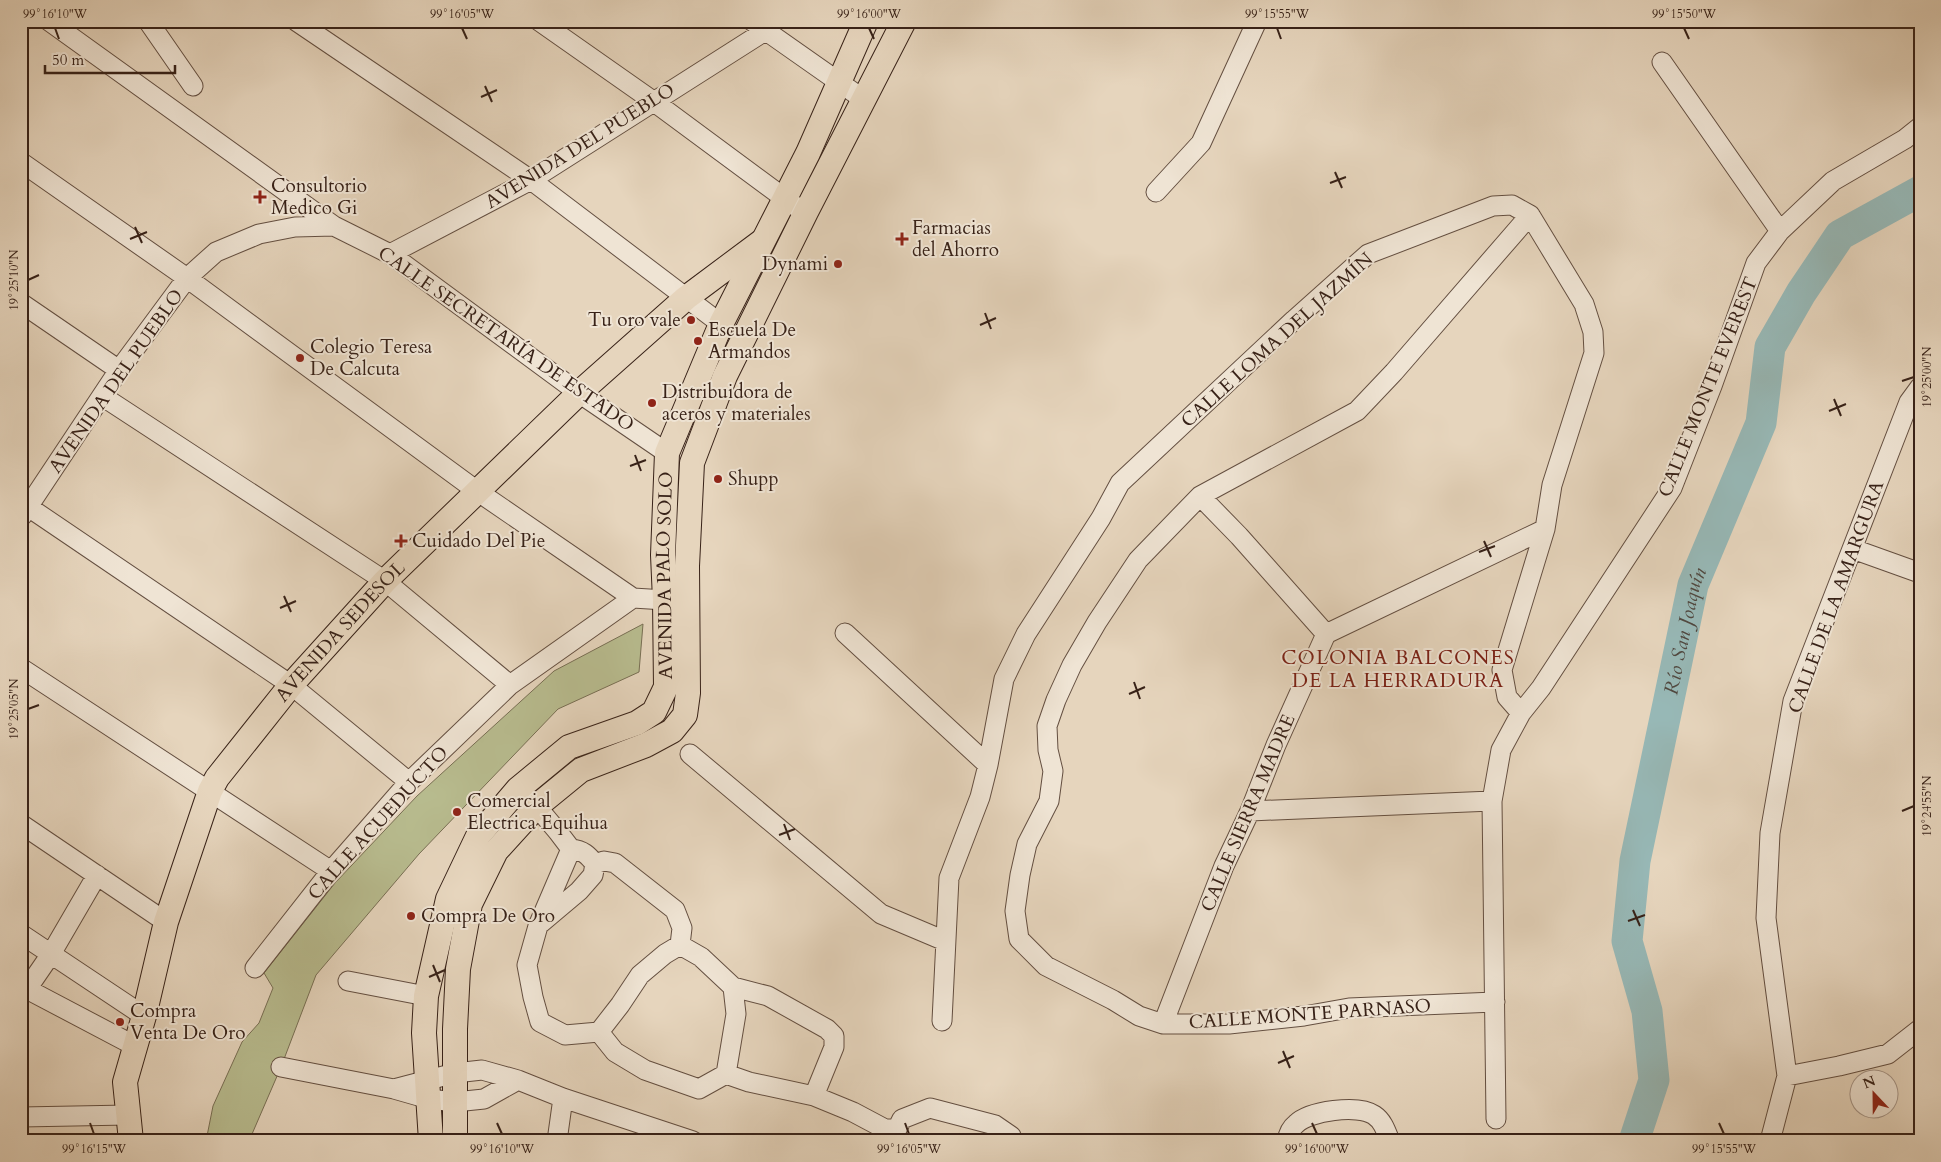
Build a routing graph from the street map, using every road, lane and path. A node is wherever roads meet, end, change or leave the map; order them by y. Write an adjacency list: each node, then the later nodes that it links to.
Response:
1 (49, 21): 21 (street, CALLE SECRETARÍA DE ESTADO)
2 (148, 21): 11 (street)
3 (296, 21): 16 (street)
4 (539, 21): 13 (street)
5 (866, 21): 10 (main road, AVENIDA PALO SOLO)
6 (904, 21): 12 (main road, AVENIDA PALO SOLO)
7 (1257, 21): 17 (street)
8 (758, 26): 10 (street); 13 (street, AVENIDA DEL PUEBLO)
9 (1662, 62): 22 (street)
10 (838, 82): 12 (street); 18 (main road, AVENIDA PALO SOLO)
11 (193, 86)
12 (863, 99): 19 (main road, AVENIDA PALO SOLO)
13 (653, 101): 16 (street, AVENIDA DEL PUEBLO); 18 (street)
14 (1920, 127): 22 (street, CALLE MONTE EVEREST)
15 (21, 162): 25 (street)
16 (531, 180): 24 (street, AVENIDA DEL PUEBLO); 26 (street)
17 (1156, 192)
18 (785, 200): 19 (street); 23 (main road, AVENIDA PALO SOLO)
19 (806, 212): 23 (main road, AVENIDA SEDESOL); 55 (main road, AVENIDA PALO SOLO)
20 (1530, 214): 35 (street, CALLE MONTE PARNASO); 37 (street); 50 (street, CALLE LOMA DEL JAZMÍN)
21 (334, 226): 24 (street, CALLE SECRETARÍA DE ESTADO); 25 (street, AVENIDA DEL PUEBLO)
22 (1780, 231): 48 (street, CALLE MONTE EVEREST)
23 (766, 239): 26 (main road, AVENIDA SEDESOL); 28 (main road, AVENIDA PALO SOLO)
24 (390, 254): 31 (street, CALLE SECRETARÍA DE ESTADO)
25 (187, 278): 29 (street, AVENIDA DEL PUEBLO); 34 (street)
26 (686, 298): 28 (street); 31 (main road, AVENIDA SEDESOL)
27 (21, 303): 29 (street)
28 (721, 324): 33 (main road, AVENIDA PALO SOLO)
29 (119, 370): 32 (street, AVENIDA DEL PUEBLO)
30 (1920, 387): 38 (street, CALLE DE LA AMARGURA)
31 (579, 393): 33 (street, CALLE SECRETARÍA DE ESTADO); 34 (main road, AVENIDA SEDESOL)
32 (102, 396): 36 (street, AVENIDA DEL PUEBLO); 40 (street)
33 (667, 453): 42 (main road, AVENIDA PALO SOLO)
34 (477, 491): 40 (main road, AVENIDA SEDESOL); 41 (street)
35 (1200, 496): 44 (street); 76 (street, CALLE MONTE PARNASO)
36 (24, 509): 46 (street)
37 (1545, 529): 44 (street); 48 (street)
38 (1853, 549): 39 (street); 83 (street, CALLE DE LA AMARGURA)
39 (1920, 573)
40 (385, 581): 46 (main road, AVENIDA SEDESOL); 47 (street)
41 (633, 598): 42 (street); 47 (street, CALLE ACUEDUCTO)
42 (665, 600): 52 (main road, AVENIDA PALO SOLO)
43 (845, 633): 50 (street)
44 (1326, 634): 56 (street, CALLE SIERRA MADRE)
45 (21, 668): 53 (street)
46 (291, 685): 51 (street); 53 (main road, AVENIDA SEDESOL)
47 (510, 685): 51 (street, CALLE ACUEDUCTO)
48 (1521, 713): 54 (street)
49 (690, 754): 65 (street)
50 (988, 765): 65 (street, CALLE LOMA DEL JAZMÍN)
51 (409, 782): 60 (street, CALLE ACUEDUCTO)
52 (518, 789): 55 (street); 72 (main road, AVENIDA PALO SOLO)
53 (210, 791): 60 (street); 62 (main road, AVENIDA SEDESOL)
54 (1492, 801): 56 (street); 73 (street)
55 (537, 806): 58 (street); 81 (main road, AVENIDA PALO SOLO)
56 (1250, 811): 76 (street, CALLE SIERRA MADRE)
57 (21, 824): 61 (street)
58 (571, 849): 59 (street); 63 (street)
59 (595, 864): 63 (street); 66 (street)
60 (331, 871): 68 (street, CALLE ACUEDUCTO)
61 (97, 875): 62 (street); 67 (street)
62 (166, 922): 74 (main road, AVENIDA SEDESOL)
63 (538, 926): 78 (street)
64 (21, 934): 67 (street)
65 (945, 941): 75 (street, CALLE LOMA DEL JAZMÍN)
66 (680, 945): 70 (street); 78 (street)
67 (51, 954): 71 (street); 74 (street)
68 (254, 968)
69 (348, 981): 72 (street)
70 (733, 987): 82 (street); 86 (street)
71 (24, 988): 79 (street)
72 (426, 996): 85 (main road, AVENIDA PALO SOLO)
73 (1495, 1002): 76 (street, CALLE MONTE PARNASO); 91 (street)
74 (144, 1016): 79 (main road, AVENIDA SEDESOL)
75 (942, 1021)
76 (1162, 1024)
77 (1920, 1029): 83 (street)
78 (599, 1032): 82 (street)
79 (136, 1046): 89 (main road, AVENIDA SEDESOL)
80 (281, 1067): 85 (street)
81 (455, 1073): 84 (street); 85 (street); 88 (main road, AVENIDA PALO SOLO)
82 (726, 1074): 86 (street)
83 (1787, 1076): 101 (street, CALLE DE LA AMARGURA)
84 (518, 1080): 87 (street); 88 (street)
85 (428, 1089): 88 (street); 96 (main road, AVENIDA PALO SOLO)
86 (814, 1096): 93 (street)
87 (562, 1098): 98 (street); 99 (street)
88 (455, 1102): 97 (main road, AVENIDA PALO SOLO)
89 (128, 1114): 90 (street); 95 (main road, AVENIDA SEDESOL)
90 (21, 1117)
91 (1496, 1120)
92 (1387, 1133): 94 (street)
93 (899, 1135): 100 (street)
94 (1287, 1138)
95 (131, 1141)
96 (431, 1141)
97 (455, 1141)
98 (558, 1141)
99 (693, 1141)
100 (1011, 1141)
101 (1770, 1141)

